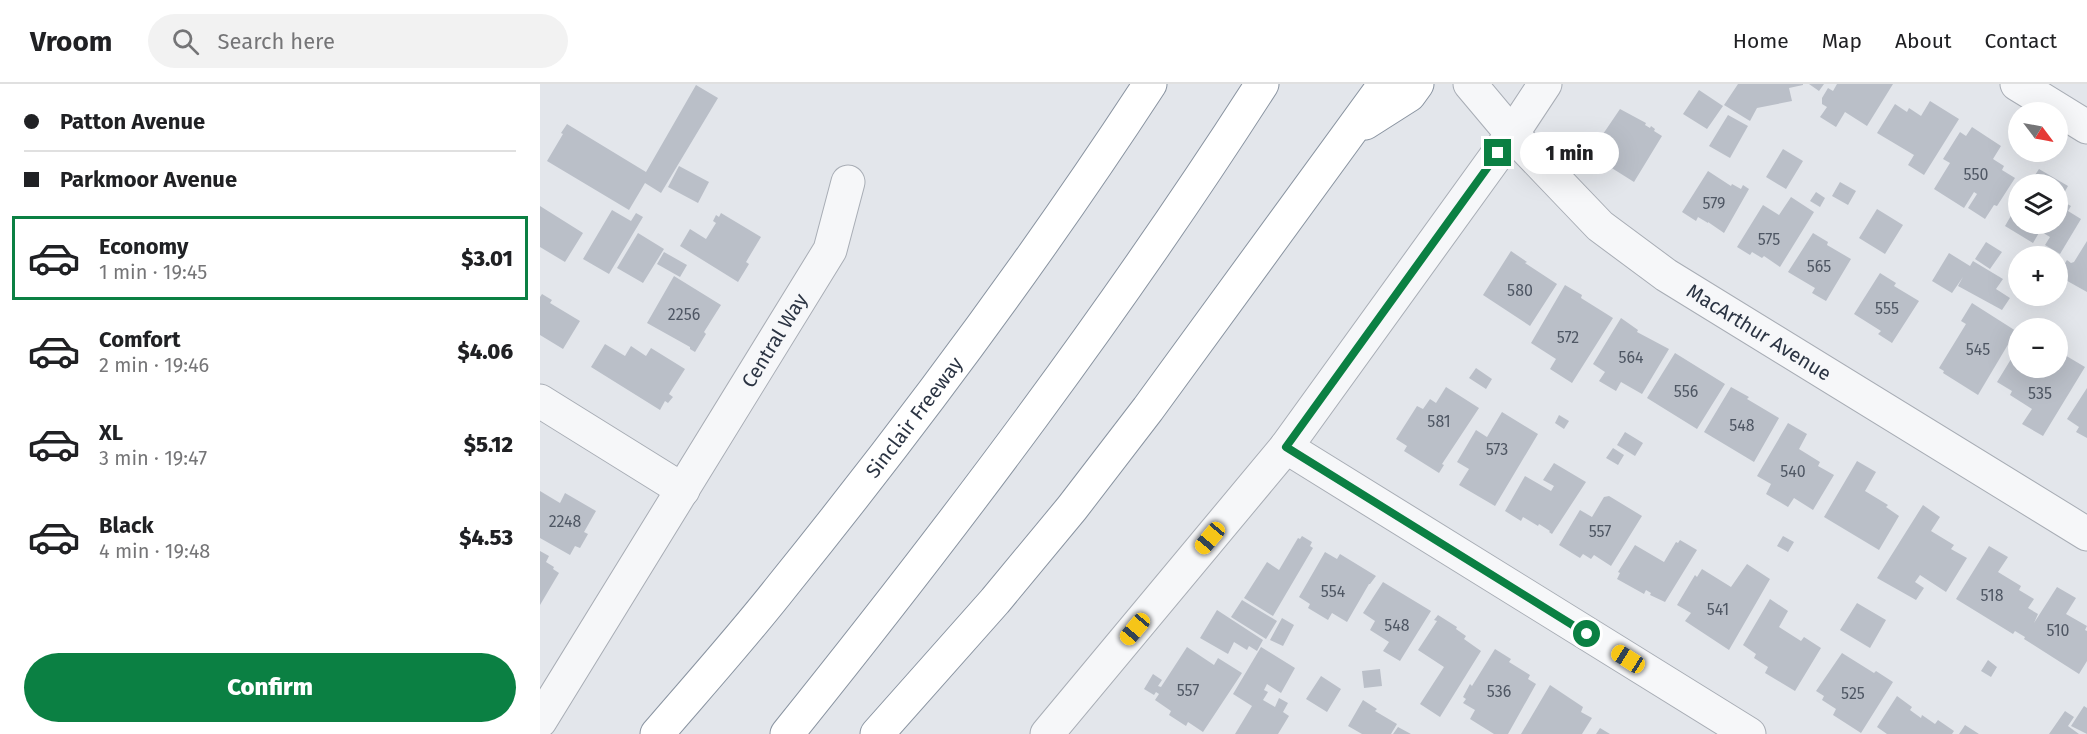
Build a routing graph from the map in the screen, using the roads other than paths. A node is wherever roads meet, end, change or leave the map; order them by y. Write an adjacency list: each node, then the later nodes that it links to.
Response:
1 (1150, 84): 18 (highway, Sinclair Freeway)
2 (1262, 84): 19 (highway)
3 (1385, 84): 9 (highway)
4 (1418, 84): 9 (highway)
5 (1470, 84): 10 (street, MacArthur Avenue)
6 (1545, 84): 10 (street)
7 (2017, 84): 8 (street)
8 (2087, 127)
9 (1351, 132): 20 (highway)
10 (1512, 135): 13 (street); 15 (street, MacArthur Avenue)
11 (848, 182): 14 (street, Central Way)
12 (540, 401): 14 (street)
13 (1286, 447): 17 (street); 21 (street)
14 (683, 490): 16 (street, Central Way)
15 (2087, 534)
16 (540, 721)
17 (1063, 729)
18 (657, 734)
19 (787, 734)
20 (877, 734)
21 (1749, 734)

